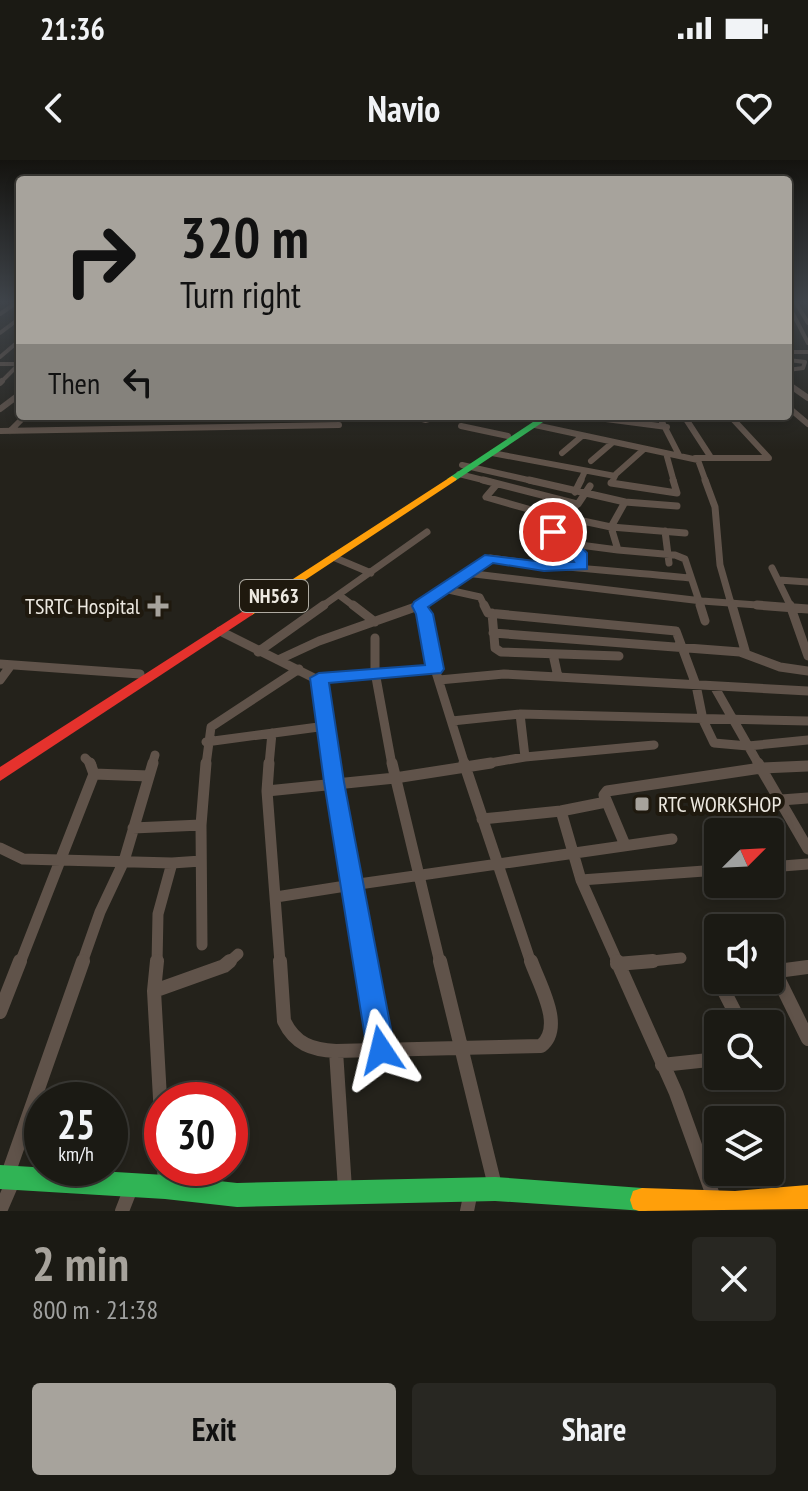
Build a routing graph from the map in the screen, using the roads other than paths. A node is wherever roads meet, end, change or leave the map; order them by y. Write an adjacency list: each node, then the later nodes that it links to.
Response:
1 (16, 368): 2 (street)
2 (0, 383)
3 (792, 410): 13 (street)
4 (21, 420): 19 (street)
5 (231, 420): 16 (street)
6 (539, 420): 20 (main road, NH563)
7 (540, 420): 24 (main road, NH563)
8 (543, 420): 21 (street)
9 (618, 420): 17 (street)
10 (662, 420): 17 (street)
11 (687, 420): 28 (street)
12 (734, 420): 28 (street)
13 (808, 424)
14 (339, 425): 16 (street)
15 (461, 426): 20 (street)
16 (228, 427): 19 (street)
17 (667, 427): 27 (street)
18 (0, 431): 19 (street)
19 (10, 431)
20 (508, 436): 31 (main road, NH563)
21 (582, 436): 22 (street); 25 (street)
22 (612, 443): 23 (street); 30 (street)
23 (643, 450): 26 (street); 34 (street)
24 (492, 453): 31 (main road, NH563); 32 (street)
25 (562, 453)
26 (666, 453): 27 (street); 37 (street)
27 (679, 455): 29 (street)
28 (710, 456): 29 (street)
29 (695, 458): 63 (street)
30 (591, 461)
31 (463, 469): 35 (street); 38 (street); 51 (main road, NH563); 85 (main road, NH563)
32 (585, 471): 34 (street); 38 (street)
33 (654, 478): 37 (street)
34 (613, 480): 37 (street); 39 (street)
35 (497, 484): 41 (street); 44 (street)
36 (589, 490): 38 (street); 39 (street); 41 (street)
37 (654, 491)
38 (575, 492)
39 (605, 497): 40 (street)
40 (625, 502): 42 (street); 45 (street)
41 (577, 504): 43 (street)
42 (677, 506)
43 (564, 517): 44 (street); 45 (street)
44 (548, 525): 49 (street)
45 (611, 527): 46 (street); 50 (street)
46 (665, 531): 48 (street); 52 (street)
47 (427, 532): 55 (street)
48 (685, 533)
49 (572, 546): 50 (street); 53 (street)
50 (618, 550): 52 (street)
51 (333, 557): 55 (street); 70 (main road, NH563)
52 (668, 558): 57 (street)
53 (582, 560): 56 (street); 57 (street)
54 (772, 568): 58 (street)
55 (371, 573): 61 (street)
56 (466, 573): 60 (street); 62 (street)
57 (690, 578): 62 (street)
58 (779, 580): 59 (street); 65 (street)
59 (808, 582)
60 (444, 589): 64 (street); 67 (street)
61 (339, 595): 69 (street); 75 (street)
62 (699, 601): 63 (street); 68 (street)
63 (730, 603): 65 (street); 77 (street)
64 (420, 606): 69 (street); 86 (street)
65 (791, 608): 66 (street); 71 (street)
66 (808, 609)
67 (492, 613): 72 (street); 74 (street)
68 (705, 621)
69 (375, 622): 80 (street)
70 (220, 631): 75 (street); 112 (main road, NH563)
71 (803, 632): 79 (street)
72 (493, 633): 74 (street); 76 (street)
73 (375, 638): 84 (street)
74 (680, 646): 77 (street); 90 (street)
75 (258, 652): 80 (street)
76 (553, 654): 78 (street); 87 (street)
77 (746, 654): 83 (street)
78 (619, 656)
79 (808, 656)
80 (278, 660): 82 (street)
81 (5, 665): 85 (street); 89 (street)
82 (299, 669): 88 (street); 101 (street)
83 (808, 671)
84 (375, 672): 86 (street); 88 (street); 114 (street)
85 (140, 674): 107 (main road, NH563)
86 (437, 675): 87 (street); 95 (street)
87 (558, 677): 90 (street)
88 (319, 678): 98 (street)
89 (0, 680)
90 (696, 685): 91 (street); 94 (street)
91 (714, 686): 92 (street); 96 (street)
92 (808, 691)
93 (520, 714): 94 (street); 95 (street); 105 (street)
94 (703, 720): 96 (street); 103 (street)
95 (452, 721): 109 (street)
96 (733, 721): 97 (street); 103 (street)
97 (808, 721)
98 (326, 726): 99 (street); 115 (street)
99 (272, 733): 101 (street); 116 (street)
100 (808, 740): 103 (street)
101 (206, 742): 122 (street)
102 (654, 745): 105 (street)
103 (748, 746): 110 (street)
104 (155, 755): 113 (street)
105 (525, 757): 109 (street)
106 (85, 758): 111 (street)
107 (0, 764)
108 (808, 766): 110 (street)
109 (468, 768): 114 (street); 121 (street)
110 (761, 768): 118 (street); 119 (street)
111 (94, 774): 113 (street); 130 (street)
112 (0, 775)
113 (149, 776): 123 (street)
114 (395, 778): 115 (street); 138 (street)
115 (334, 782): 116 (street); 140 (street)
116 (267, 791): 141 (street)
117 (808, 798): 118 (street)
118 (781, 800): 124 (street)
119 (606, 802): 120 (street); 126 (street)
120 (561, 811): 121 (street); 129 (street)
121 (482, 819): 134 (street)
122 (201, 825): 123 (street); 132 (street)
123 (133, 828): 131 (street)
124 (803, 830): 128 (street)
125 (672, 839): 126 (street)
126 (625, 845): 129 (street)
127 (0, 848): 130 (street)
128 (808, 849)
129 (572, 851): 134 (street); 139 (street)
130 (59, 861): 131 (street); 150 (street)
131 (124, 861): 133 (street); 158 (street)
132 (201, 861): 133 (street); 142 (street)
133 (172, 863): 148 (street)
134 (497, 863): 138 (street); 152 (street)
135 (808, 864): 136 (street)
136 (784, 866)
137 (704, 871): 139 (street)
138 (420, 875): 140 (street); 152 (street)
139 (581, 880): 145 (street)
140 (352, 885): 141 (street); 153 (street)
141 (276, 897): 154 (street)
142 (202, 945)
143 (238, 954): 148 (street)
144 (681, 958): 145 (street)
145 (617, 964): 156 (street)
146 (808, 967): 147 (street)
147 (784, 970)
148 (154, 991): 157 (street)
149 (784, 994): 151 (street)
150 (0, 1012)
151 (808, 1039)
152 (462, 1048): 153 (street); 161 (street)
153 (381, 1050): 154 (street)
154 (336, 1051): 163 (street)
155 (704, 1060): 156 (street)
156 (662, 1065): 165 (street)
157 (159, 1082)
158 (7, 1178): 159 (main road); 169 (street)
159 (132, 1184): 160 (main road); 170 (street)
160 (165, 1187): 166 (main road)
161 (495, 1189): 162 (main road); 167 (main road)
162 (471, 1190): 163 (main road); 171 (street)
163 (346, 1193): 166 (main road)
164 (808, 1197): 168 (main road)
165 (715, 1201): 167 (main road); 168 (main road)
166 (234, 1203)
167 (638, 1206)
168 (736, 1207)
169 (0, 1211)
170 (122, 1211)
171 (467, 1211)

